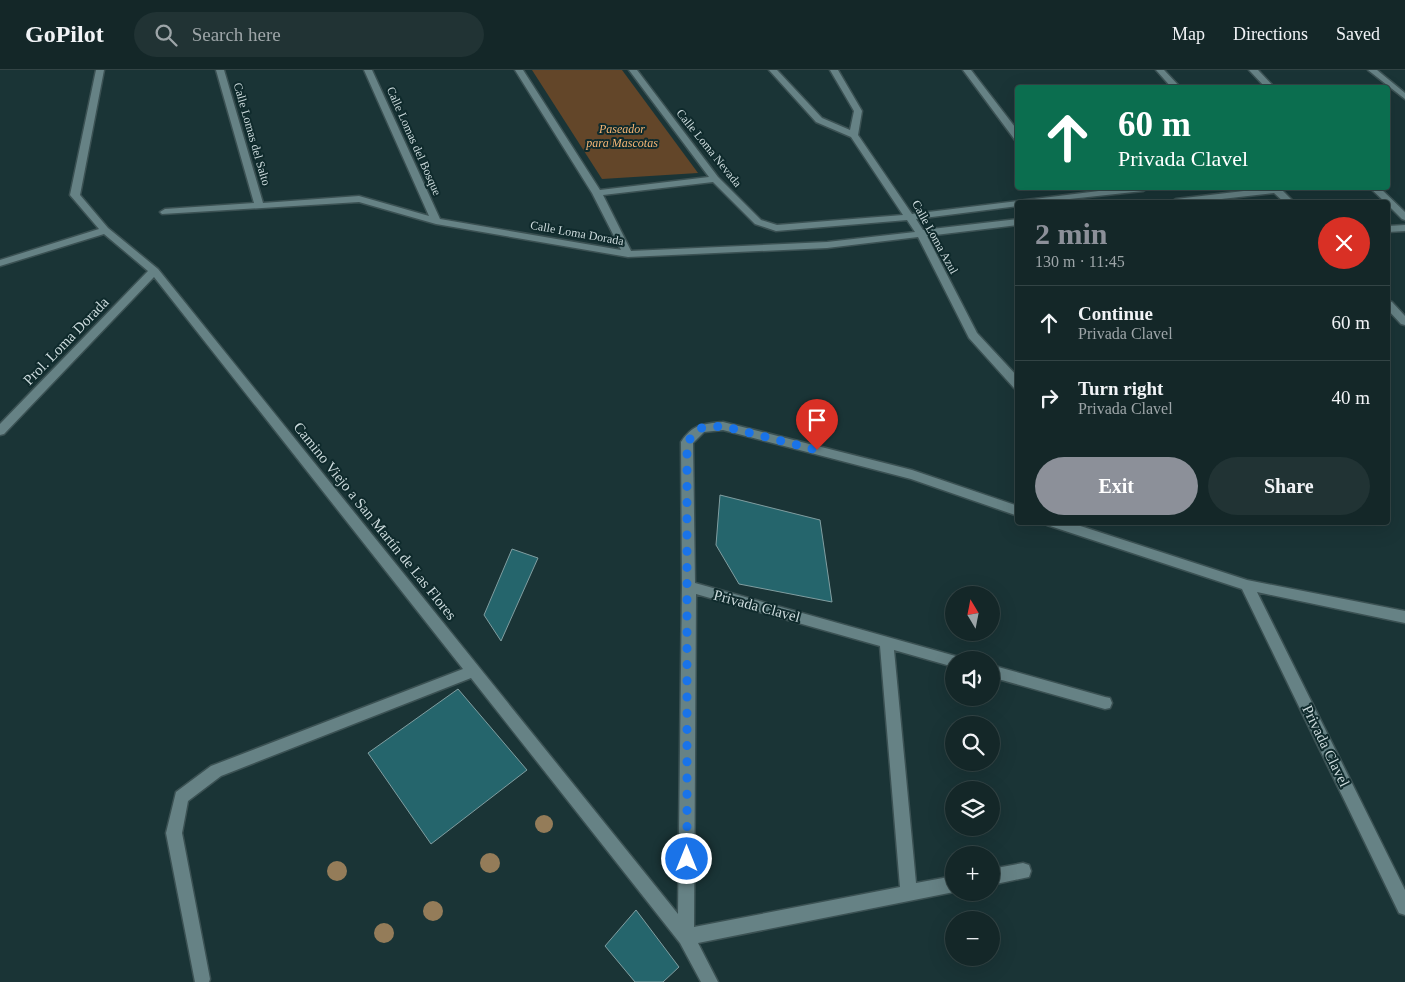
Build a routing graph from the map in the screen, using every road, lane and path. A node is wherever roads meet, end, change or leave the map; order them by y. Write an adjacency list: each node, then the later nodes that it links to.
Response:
1 (100, 70): 37 (street, Camino Viejo a San Martín de Las Flores)
2 (220, 70): 29 (street, Calle Lomas del Salto)
3 (368, 70): 33 (street, Calle Lomas del Bosque)
4 (519, 70): 22 (street)
5 (633, 70): 17 (street, Calle Loma Nevada)
6 (773, 70): 16 (street)
7 (834, 70): 16 (street)
8 (968, 70): 15 (street)
9 (1160, 70): 12 (street)
10 (1253, 70): 13 (street)
11 (1372, 70): 14 (street)
12 (1174, 85)
13 (1268, 85)
14 (1405, 97)
15 (1015, 134)
16 (854, 135): 31 (street, Calle Loma Azul)
17 (715, 179): 22 (street); 31 (street, Calle Loma Nevada)
18 (1130, 190): 23 (street)
19 (1268, 190): 24 (street)
20 (1277, 190): 25 (street)
21 (1376, 190): 26 (street)
22 (597, 193): 39 (street)
23 (1063, 200)
24 (1191, 200)
25 (1287, 200)
26 (1387, 200)
27 (1015, 203): 31 (street)
28 (1390, 203): 32 (street)
29 (259, 206): 30 (street, Calle Loma Dorada); 33 (street, Calle Loma Dorada)
30 (165, 212)
31 (911, 217): 38 (street, Calle Loma Azul)
32 (1405, 217)
33 (436, 222): 39 (street, Calle Loma Dorada)
34 (1015, 222): 38 (street, Calle Loma Dorada)
35 (1405, 228): 36 (street)
36 (1390, 229)
37 (105, 230): 40 (street); 41 (street, Camino Viejo a San Martín de Las Flores)
38 (921, 234): 39 (street, Calle Loma Dorada); 44 (street, Calle Loma Azul)
39 (628, 254)
40 (0, 263)
41 (154, 271): 45 (street, Prol. Loma Dorada); 53 (street, Camino Viejo a San Martín de Las Flores)
42 (1390, 306): 43 (street)
43 (1405, 322)
44 (1015, 382)
45 (0, 431)
46 (1015, 510): 49 (street)
47 (1060, 525): 48 (street)
48 (1246, 584): 50 (street); 60 (street, Privada Clavel)
49 (688, 587): 51 (street, Privada Clavel); 61 (street)
50 (1405, 617)
51 (886, 642): 52 (street, Privada Clavel); 59 (street)
52 (945, 658)
53 (474, 671): 61 (street, Camino Viejo a San Martín de Las Flores); 62 (street)
54 (1000, 674): 55 (street)
55 (1105, 703)
56 (1022, 871): 57 (street)
57 (1000, 875)
58 (945, 886): 59 (street)
59 (909, 893): 61 (street)
60 (1405, 908)
61 (686, 937): 63 (street, Camino Viejo a San Martín de Las Flores)
62 (202, 978)
63 (710, 982)

